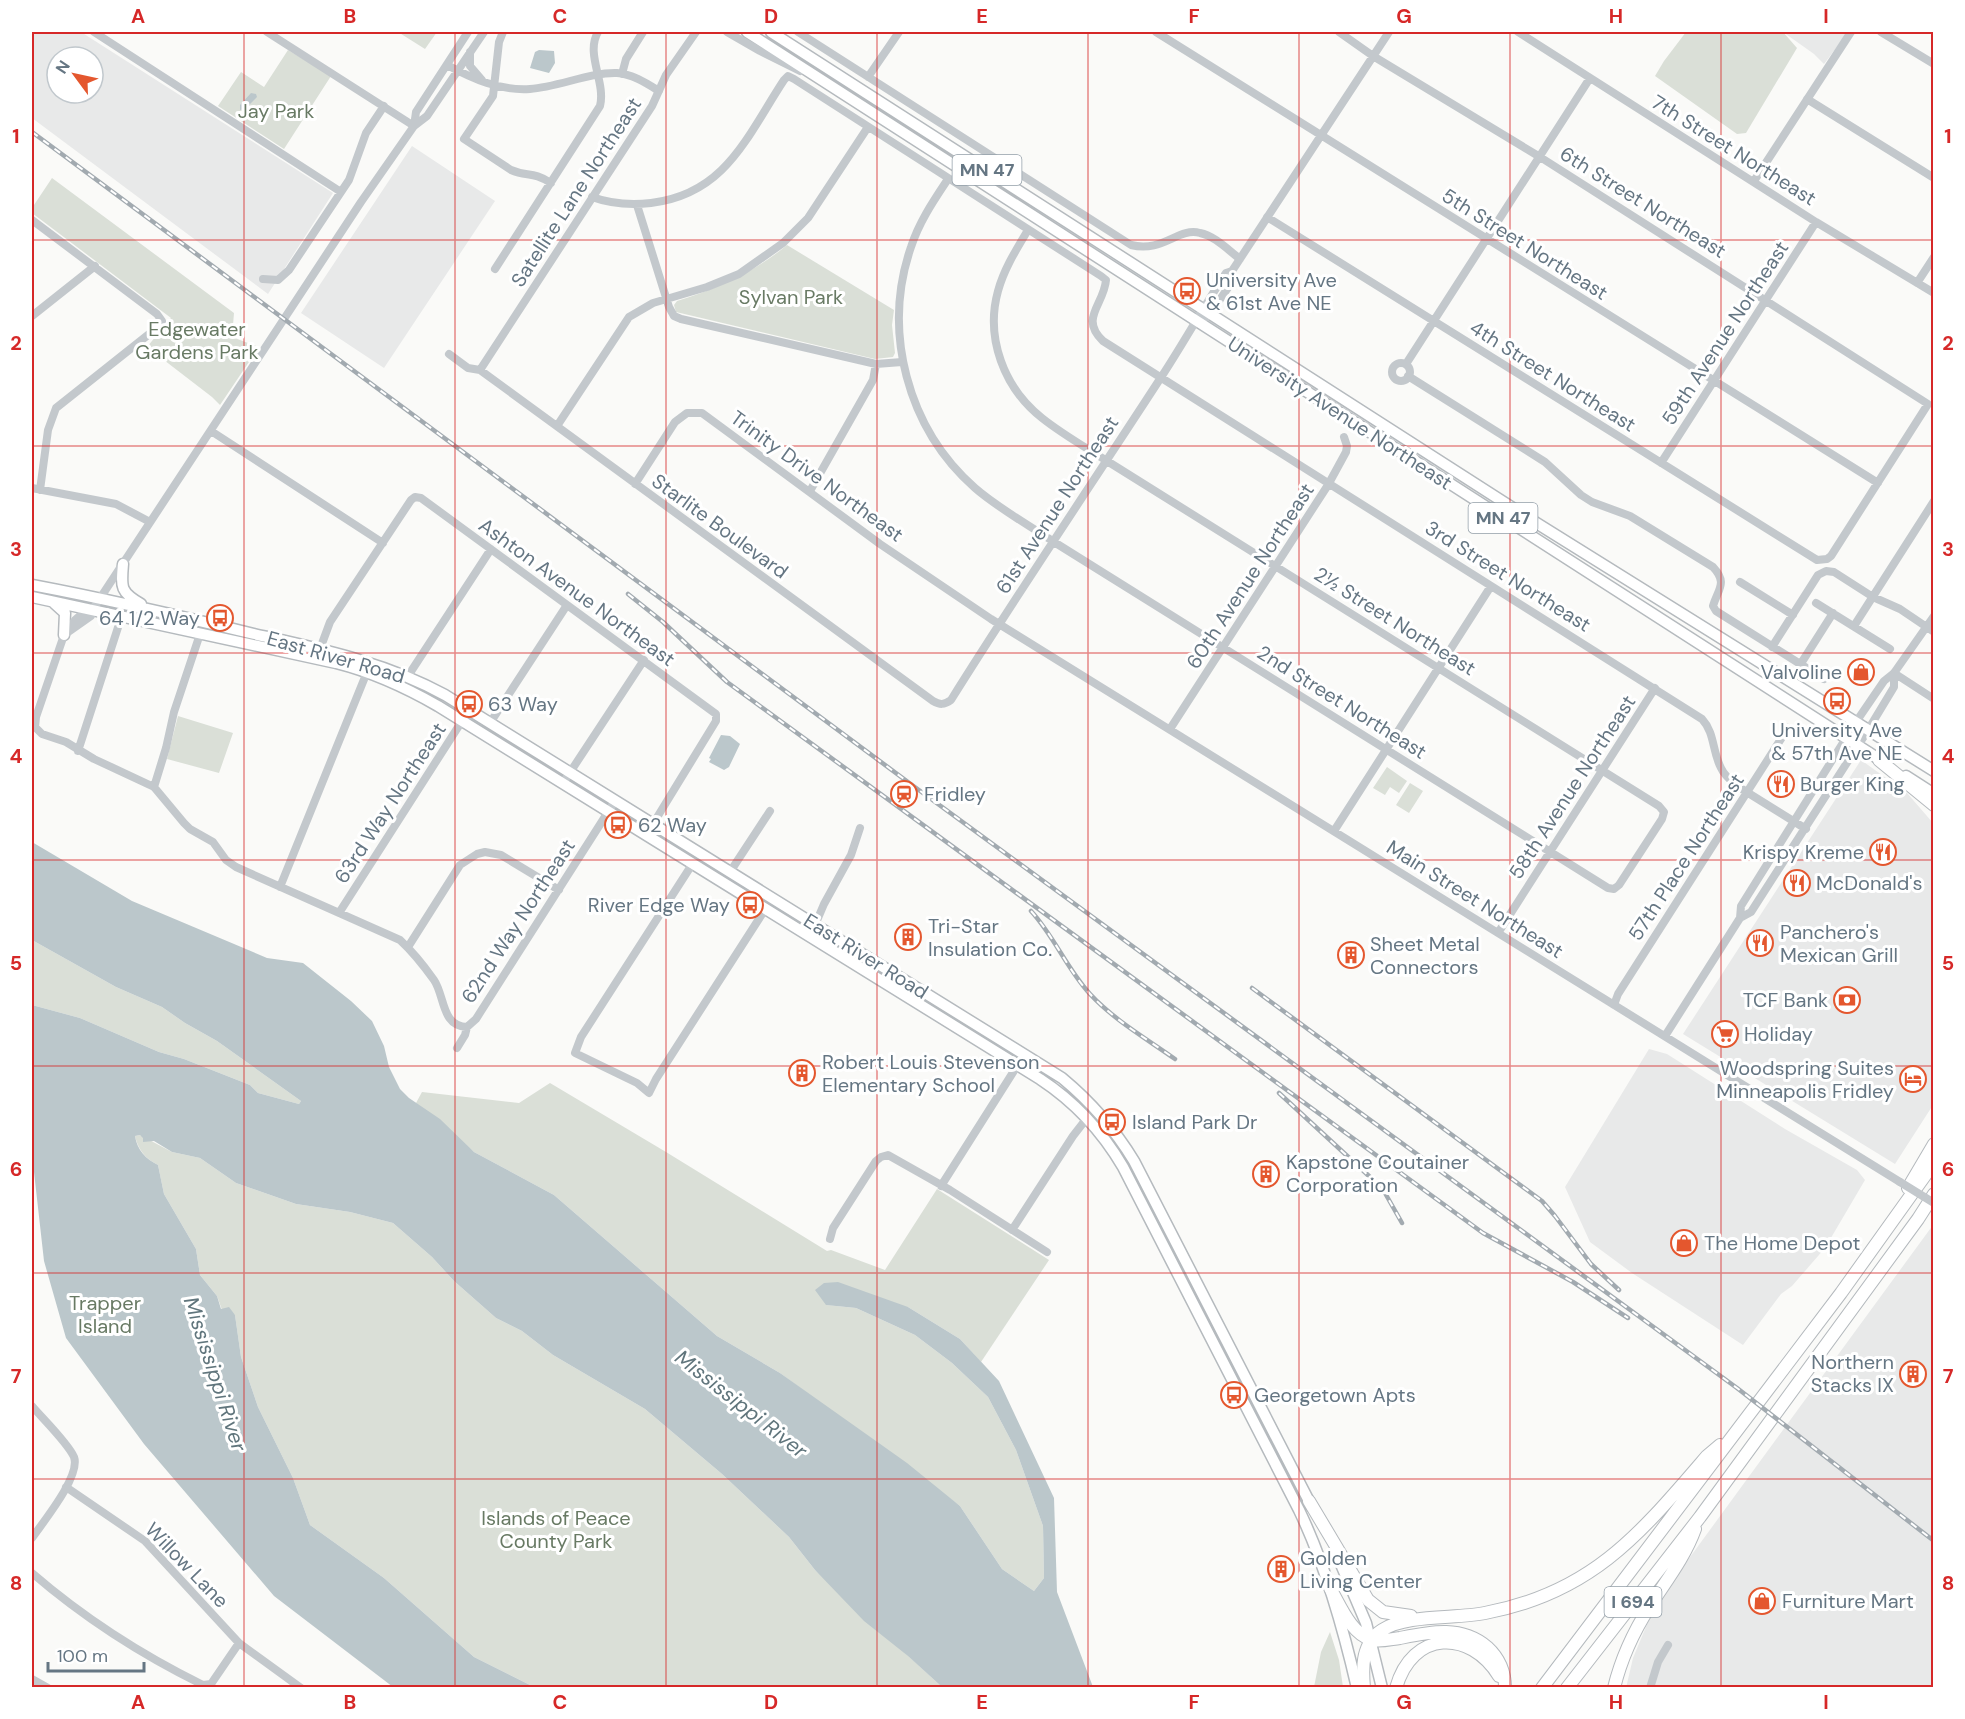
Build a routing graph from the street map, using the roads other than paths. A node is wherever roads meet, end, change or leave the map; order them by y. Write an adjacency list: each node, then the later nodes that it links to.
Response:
1 (94, 32): 43 (street)
2 (267, 32): 34 (street)
3 (468, 32): 23 (street)
4 (484, 32): 20 (street)
5 (503, 32): 31 (street)
6 (598, 32): 26 (street)
7 (643, 32): 25 (street)
8 (696, 32): 32 (street, Satellite Lane Northeast)
9 (727, 32): 29 (street)
10 (747, 32): 29 (main road, University Avenue Northeast / MN 47)
11 (771, 32): 60 (main road, University Avenue Northeast / MN 47)
12 (798, 32): 27 (street)
13 (899, 32): 27 (street)
14 (1155, 32): 37 (street, 5th Street Northeast)
15 (1339, 32): 21 (street, 6th Street Northeast)
16 (1389, 32): 21 (street, 61st Avenue Northeast)
17 (1518, 32): 28 (street, 7th Street Northeast)
18 (1851, 32): 33 (street)
19 (1881, 32): 22 (street)
20 (470, 52): 24 (street); 30 (street)
21 (1373, 56): 37 (street, 61st Avenue Northeast); 38 (street, 6th Street Northeast)
22 (1934, 64)
23 (447, 65): 24 (street); 35 (street)
24 (458, 71): 30 (street); 35 (street)
25 (622, 74): 26 (street); 32 (street)
26 (599, 75): 31 (street); 42 (street)
27 (868, 77): 52 (street)
28 (1590, 78): 38 (street); 41 (street, 7th Street Northeast)
29 (824, 80): 63 (main road, University Avenue Northeast / MN 47)
30 (484, 83): 31 (street)
31 (495, 85): 42 (street)
32 (659, 91): 44 (street, Satellite Lane Northeast)
33 (1807, 99): 39 (street); 41 (street)
34 (384, 106): 35 (street); 43 (street)
35 (414, 126): 73 (street)
36 (868, 127): 40 (street); 45 (street); 58 (street)
37 (1320, 136): 46 (street, 61st Avenue Northeast); 50 (street, 5th Street Northeast)
38 (1540, 157): 50 (street); 59 (street, 6th Street Northeast)
39 (1934, 178)
40 (948, 179): 49 (street); 65 (street, 2nd Street Northeast)
41 (1754, 181): 48 (street, 7th Street Northeast)
42 (551, 183): 54 (street)
43 (341, 192): 55 (street)
44 (592, 197): 45 (street); 68 (street, Satellite Lane Northeast)
45 (637, 205): 58 (street)
46 (1267, 217): 52 (street, 61st Avenue Northeast); 62 (street, 4th Street Northeast)
47 (32, 220): 53 (street)
48 (1816, 222): 56 (street, 7th Street Northeast); 59 (street, 59th Avenue Northeast)
49 (1028, 230): 70 (street, 3rd Street Northeast); 75 (street, 2½ Street Northeast)
50 (1487, 240): 62 (street); 71 (street, 5th Street Northeast)
51 (1934, 257): 56 (street)
52 (1240, 259): 60 (street, 61st Avenue Northeast)
53 (95, 266): 61 (street); 80 (street)
54 (495, 269)
55 (263, 279)
56 (1917, 283): 57 (street, 7th Street Northeast)
57 (1934, 293)
58 (666, 298): 66 (street); 72 (street)
59 (1766, 299): 71 (street, 59th Avenue Northeast); 77 (street, 6th Street Northeast)
60 (1206, 312): 63 (street, 61st Avenue Northeast); 125 (main road, University Avenue Northeast / MN 47)
61 (32, 316)
62 (1433, 321): 67 (street); 76 (street, 4th Street Northeast)
63 (1197, 322): 70 (street, 61st Avenue Northeast); 130 (main road, University Avenue Northeast / MN 47)
64 (449, 354): 68 (street, Starlite Boulevard)
65 (903, 362): 66 (street); 84 (street, 2nd Street Northeast)
66 (876, 364): 81 (street)
67 (1406, 364): 69 (street); 69 (street)
68 (480, 370): 72 (street, Starlite Boulevard)
69 (1408, 376): 110 (street)
70 (1160, 379): 75 (street, 61st Avenue Northeast); 79 (street, 3rd Street Northeast)
71 (1713, 382): 76 (street, 59th Avenue Northeast); 77 (street, 5th Street Northeast)
72 (557, 426): 78 (street, Starlite Boulevard)
73 (211, 431): 83 (street); 85 (street)
74 (1344, 437): 79 (street, 60th Avenue Northeast)
75 (1107, 461): 84 (street, 61st Avenue Northeast); 88 (street, 2½ Street Northeast)
76 (1661, 463): 77 (street, 4th Street Northeast)
77 (1878, 483)
78 (635, 484): 81 (street, Trinity Drive Northeast); 122 (street, Starlite Boulevard)
79 (1329, 484): 88 (street, 60th Avenue Northeast); 91 (street, 3rd Street Northeast)
80 (36, 489): 83 (street)
81 (810, 491): 104 (street, Trinity Drive Northeast)
82 (1934, 501): 93 (street)
83 (150, 522): 87 (street)
84 (1053, 542): 104 (street, 61st Avenue Northeast); 109 (street, 2nd Street Northeast)
85 (383, 543): 86 (street, Ashton Avenue Northeast); 112 (street)
86 (491, 549): 97 (street, Ashton Avenue Northeast); 118 (street)
87 (123, 564): 94 (street); 99 (main road)
88 (1275, 566): 109 (street, 60th Avenue Northeast); 115 (street, 2½ Street Northeast)
89 (1740, 582): 102 (street)
90 (32, 585): 94 (main road, East River Road)
91 (1491, 586): 115 (street); 120 (street, 3rd Street Northeast)
92 (32, 597): 95 (main road, East River Road)
93 (1873, 597): 102 (street); 105 (street); 106 (street)
94 (100, 598): 98 (street); 99 (main road, East River Road)
95 (48, 600): 98 (main road, East River Road); 108 (main road)
96 (1816, 603): 100 (street)
97 (567, 605): 113 (street, Ashton Avenue Northeast); 126 (street)
98 (93, 609): 101 (main road, East River Road); 108 (street)
99 (149, 609): 112 (main road, East River Road)
100 (1833, 613): 105 (street); 114 (street)
101 (122, 615): 107 (main road, East River Road); 133 (street)
102 (1793, 615): 110 (street)
103 (1934, 616): 106 (street)
104 (999, 623): 122 (street, 61st Avenue Northeast); 128 (street, Main Street Northeast)
105 (1854, 626): 111 (street)
106 (1930, 630): 117 (street)
107 (200, 634): 116 (main road, East River Road); 139 (street)
108 (64, 635): 133 (street)
109 (1223, 647): 128 (street, 60th Avenue Northeast); 132 (street, 2nd Street Northeast)
110 (1772, 647): 114 (street)
111 (1890, 649)
112 (320, 650): 118 (main road, East River Road)
113 (644, 660): 137 (street); 147 (street, Ashton Avenue Northeast)
114 (1800, 665): 119 (street)
115 (1439, 668): 132 (street); 135 (street, 2½ Street Northeast)
116 (367, 672): 124 (main road, East River Road); 154 (street)
117 (1894, 673): 121 (street); 125 (street); 129 (street)
118 (408, 676): 123 (main road, East River Road)
119 (1824, 680)
120 (1655, 688): 135 (street, 58th Avenue Northeast); 140 (street, 3rd Street Northeast)
121 (1934, 699)
122 (943, 704)
123 (469, 710): 124 (street, 63rd Way Northeast); 126 (main road, East River Road)
124 (462, 721): 138 (main road, East River Road); 158 (street, 63rd Way Northeast)
125 (1856, 722): 129 (main road, University Avenue Northeast / MN 47); 130 (street)
126 (490, 723): 137 (main road, East River Road)
127 (1788, 728): 140 (street, 57th Place Northeast)
128 (1170, 729): 150 (street, Main Street Northeast)
129 (1868, 730): 131 (street); 136 (main road, University Avenue Northeast / MN 47)
130 (1846, 738): 131 (main road, University Avenue Northeast / MN 47); 146 (street)
131 (1858, 746): 134 (main road, University Avenue Northeast / MN 47); 149 (street)
132 (1387, 750): 150 (street); 151 (street, 2nd Street Northeast)
133 (78, 751): 139 (street)
134 (1879, 760): 141 (main road, University Avenue Northeast / MN 47); 143 (highway)
135 (1602, 770): 151 (street, 58th Avenue Northeast); 155 (street, 2½ Street Northeast)
136 (1934, 771)
137 (570, 772): 138 (street); 142 (main road, East River Road)
138 (563, 783): 145 (main road, East River Road)
139 (154, 787): 154 (street)
140 (1747, 793): 146 (street, 3rd Street Northeast); 164 (street, 57th Place Northeast)
141 (1933, 793)
142 (615, 801): 145 (street, 62nd Way Northeast); 147 (main road, East River Road)
143 (1934, 805)
144 (770, 811): 153 (street)
145 (609, 812): 152 (main road, East River Road); 156 (street, 62nd Way Northeast)
146 (1794, 821): 149 (street, 3rd Street Northeast); 159 (street)
147 (653, 824): 153 (main road, East River Road)
148 (860, 828): 160 (street)
149 (1806, 829): 159 (street)
150 (1334, 831): 161 (street, Main Street Northeast)
151 (1551, 851): 155 (street, 2nd Street Northeast); 161 (street, 58th Avenue Northeast)
152 (693, 863): 157 (main road, East River Road); 157 (street)
153 (730, 872): 160 (main road, East River Road)
154 (280, 887): 158 (street)
155 (1614, 889)
156 (559, 890): 163 (street); 165 (street, 62nd Way Northeast)
157 (766, 908): 162 (main road, East River Road)
158 (339, 913): 163 (street)
159 (1740, 918): 166 (street)
160 (815, 924): 162 (street); 168 (main road, East River Road)
161 (1498, 933): 164 (street, Main Street Northeast)
162 (810, 937): 169 (main road, East River Road)
163 (408, 947): 165 (street)
164 (1614, 1005): 166 (street, Main Street Northeast)
165 (467, 1027): 167 (street, 62nd Way Northeast)
166 (1665, 1036): 175 (street, Main Street Northeast, bridge)
167 (457, 1048)
168 (1024, 1055): 169 (street); 184 (main road, East River Road)
169 (1017, 1065): 170 (main road, East River Road); 173 (street)
170 (1087, 1118): 177 (street); 188 (main road, East River Road)
171 (1934, 1144): 180 (highway)
172 (1934, 1163): 180 (highway, I 694)
173 (941, 1186): 177 (street); 178 (street)
174 (1934, 1194): 176 (highway, I 694)
175 (1934, 1204): 176 (highway)
176 (1917, 1219): 185 (highway, I 694)
177 (1012, 1230): 179 (street)
178 (830, 1239)
179 (1047, 1252)
180 (1841, 1293): 182 (highway, I 694)
181 (32, 1406): 183 (street)
182 (1733, 1435): 189 (highway); 201 (highway, I 694)
183 (66, 1487): 186 (street); 191 (street, Willow Lane)
184 (1309, 1501): 189 (highway); 190 (main road, East River Road)
185 (1700, 1517): 202 (highway, I 694); 203 (highway)
186 (32, 1538)
187 (32, 1573): 191 (street)
188 (1330, 1588): 190 (highway); 196 (main road, East River Road)
189 (1454, 1617): 190 (highway)
190 (1371, 1640): 197 (highway); 198 (main road, East River Road); 200 (highway)
191 (239, 1643): 195 (street, Willow Lane)
192 (1668, 1645): 204 (street)
193 (32, 1679): 194 (street)
194 (48, 1688)
195 (301, 1688)
196 (1357, 1688)
197 (1364, 1688)
198 (1382, 1688)
199 (1396, 1688): 200 (highway)
200 (1504, 1688)
201 (1542, 1688)
202 (1567, 1688)
203 (1614, 1688)
204 (1650, 1688)

